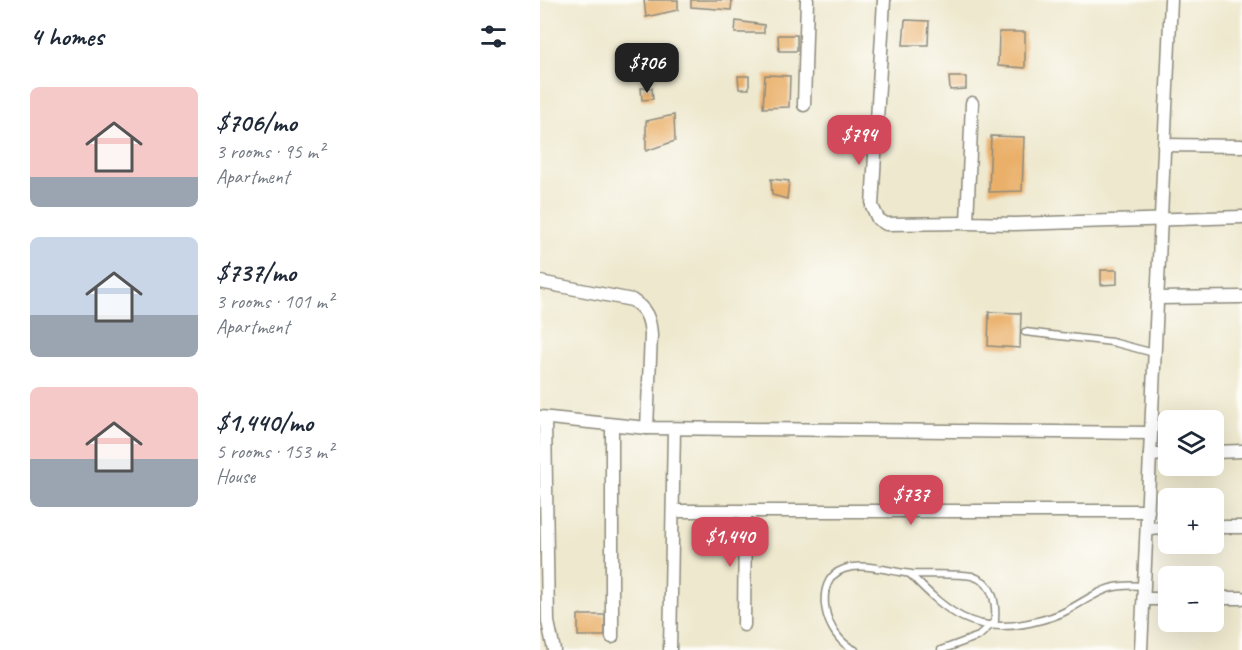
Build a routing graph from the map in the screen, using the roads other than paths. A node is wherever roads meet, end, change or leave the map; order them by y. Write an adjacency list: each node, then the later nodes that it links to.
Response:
1 (807, 0): 5 (street)
2 (884, 0): 10 (street)
3 (1171, 0): 6 (street)
4 (972, 103): 10 (street)
5 (804, 105)
6 (1164, 145): 7 (street); 9 (street)
7 (1242, 146)
8 (1242, 217): 9 (street)
9 (1161, 219): 10 (street); 13 (street)
10 (967, 223)
11 (540, 282): 18 (street)
12 (1242, 297): 13 (street)
13 (1157, 298): 15 (street)
14 (1025, 332): 15 (lane)
15 (1155, 353): 20 (street)
16 (542, 418): 17 (street); 41 (street)
17 (612, 426): 18 (street); 40 (street)
18 (647, 428): 19 (street)
19 (674, 429): 20 (street); 25 (street)
20 (1151, 433): 23 (street)
21 (1242, 451): 22 (street)
22 (1224, 452)
23 (1150, 455): 24 (street); 26 (street)
24 (1158, 455)
25 (674, 511): 27 (street); 42 (street)
26 (1148, 511): 27 (street); 31 (street)
27 (745, 512): 38 (street)
28 (1224, 527): 29 (street)
29 (1242, 527)
30 (1158, 528): 31 (street)
31 (1147, 529): 33 (street)
32 (910, 574): 39 (lane); 39 (lane); 43 (lane)
33 (1144, 586): 36 (street); 39 (lane)
34 (1224, 598): 35 (street)
35 (1242, 598)
36 (1144, 599): 37 (street); 45 (street)
37 (1158, 599)
38 (744, 625)
39 (990, 628): 44 (lane)
40 (612, 637)
41 (554, 650)
42 (670, 650)
43 (855, 650)
44 (941, 650)
45 (1142, 650)

